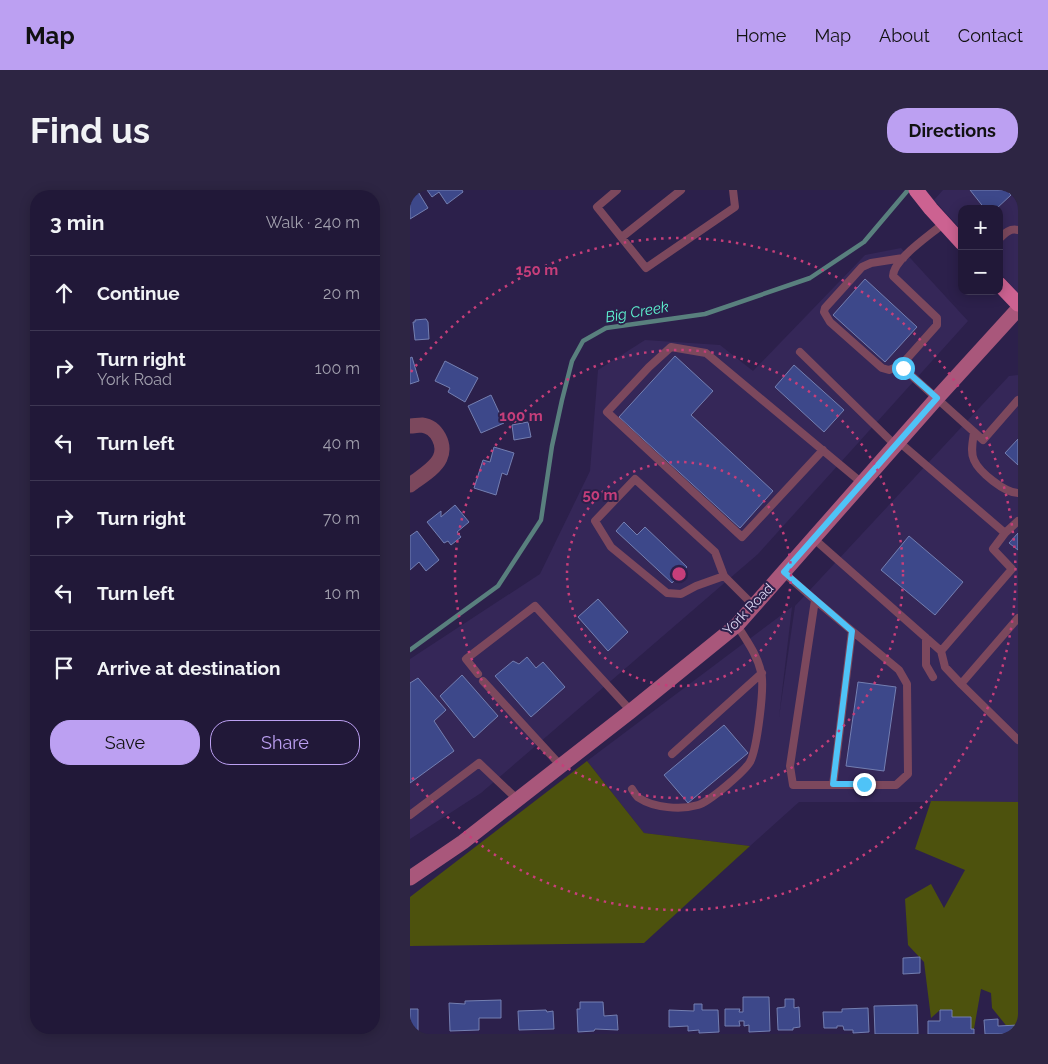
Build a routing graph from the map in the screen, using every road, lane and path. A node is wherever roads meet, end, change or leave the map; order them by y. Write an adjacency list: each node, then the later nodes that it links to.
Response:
1 (616, 190): 8 (lane)
2 (681, 190): 8 (lane)
3 (733, 190): 8 (lane)
4 (916, 190): 5 (main road)
5 (944, 223): 9 (main road); 10 (lane)
6 (1018, 230): 7 (lane)
7 (1003, 234)
8 (622, 237)
9 (958, 239)
10 (903, 258): 15 (lane); 15 (lane)
11 (1003, 288): 12 (main road)
12 (1018, 304)
13 (1018, 309): 16 (main road, York Road)
14 (800, 352): 20 (lane)
15 (902, 365): 16 (lane)
16 (937, 398): 19 (lane); 20 (main road, York Road)
17 (1018, 400): 19 (lane)
18 (410, 426): 23 (street)
19 (974, 432): 24 (lane)
20 (897, 443): 22 (main road, York Road); 26 (lane)
21 (823, 450): 21 (lane); 22 (lane)
22 (862, 483): 27 (main road, York Road)
23 (410, 485)
24 (1018, 493)
25 (1018, 521): 26 (lane)
26 (1004, 533): 36 (lane)
27 (813, 538): 28 (main road, York Road); 35 (lane)
28 (784, 572): 30 (lane); 31 (main road, York Road)
29 (724, 576): 29 (lane); 31 (lane)
30 (814, 600): 34 (lane); 46 (lane)
31 (754, 606): 33 (main road, York Road)
32 (1018, 618): 41 (lane)
33 (736, 625): 38 (lane); 42 (main road, York Road)
34 (852, 631): 46 (lane); 46 (lane)
35 (926, 638): 36 (lane); 39 (lane)
36 (941, 652): 41 (lane)
37 (478, 674): 42 (lane)
38 (762, 674): 44 (lane); 47 (lane)
39 (934, 677)
40 (483, 681): 45 (lane)
41 (961, 684): 43 (lane)
42 (631, 711): 45 (main road, York Road)
43 (1018, 740)
44 (672, 754)
45 (561, 766): 48 (main road, York Road)
46 (833, 784)
47 (632, 789)
48 (518, 800): 49 (lane); 50 (main road, York Road)
49 (410, 814)
50 (410, 878)

